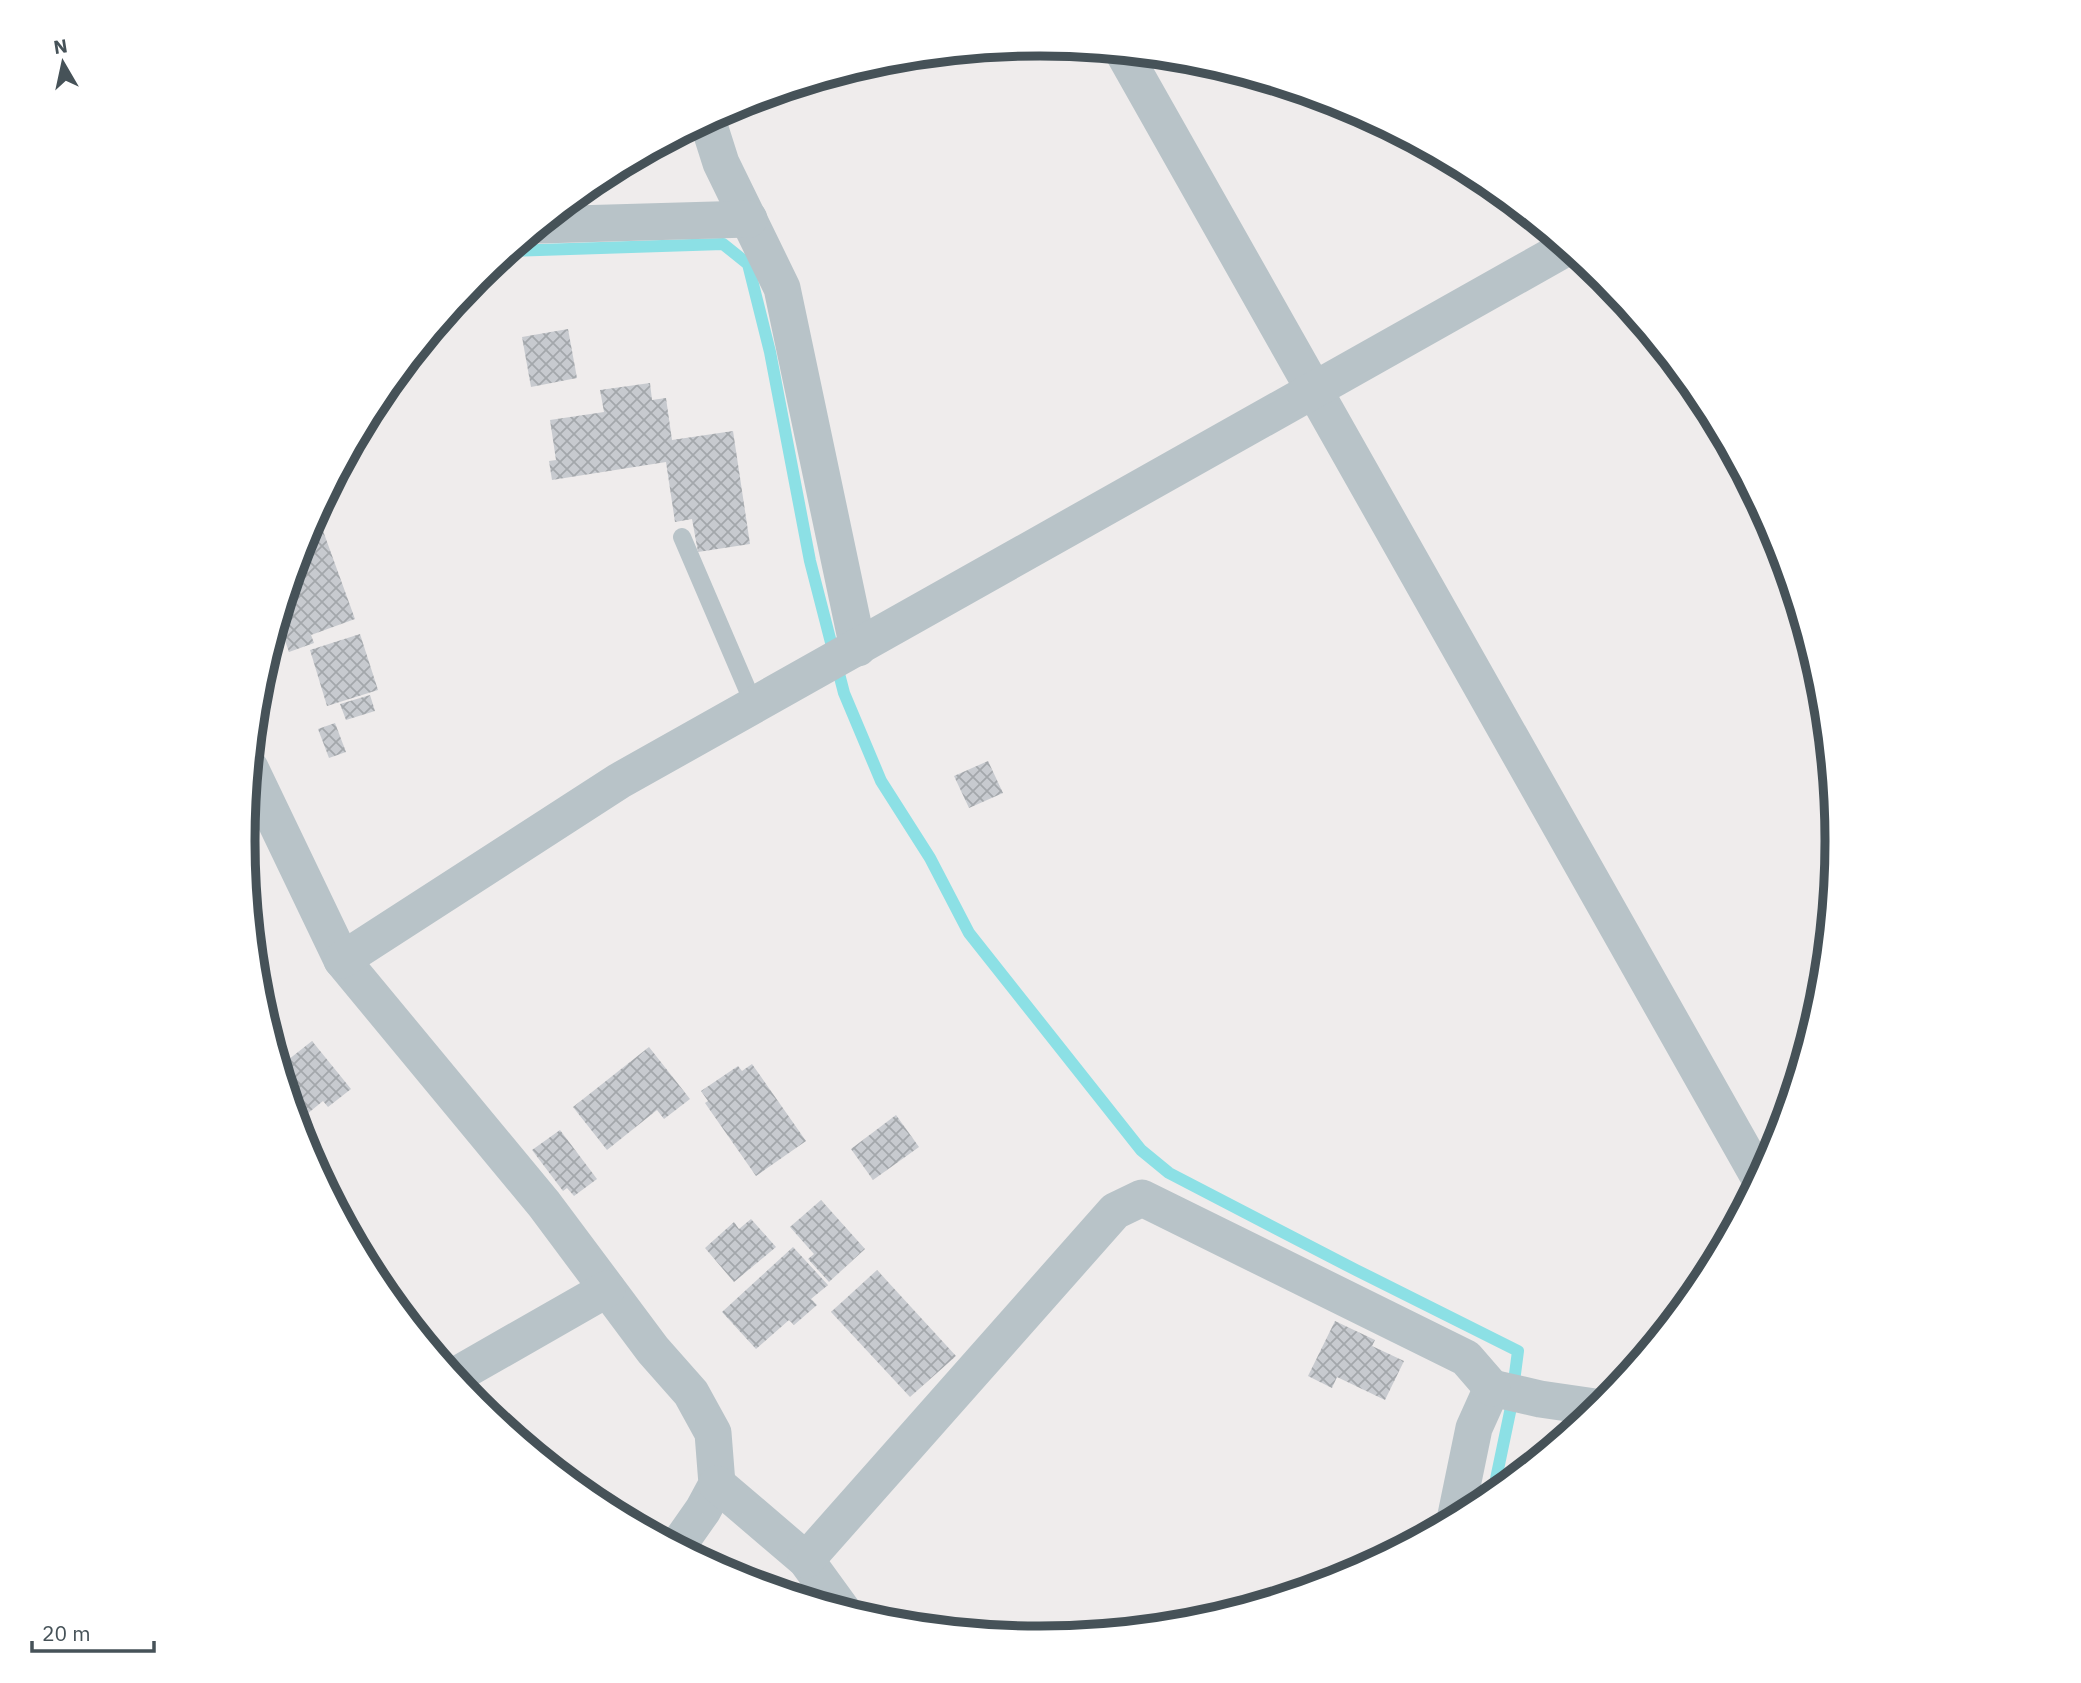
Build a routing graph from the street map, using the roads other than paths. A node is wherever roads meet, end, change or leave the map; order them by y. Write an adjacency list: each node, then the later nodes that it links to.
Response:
1 (1127, 61): 6 (street)
2 (710, 129): 3 (street)
3 (749, 219): 4 (street); 8 (street)
4 (554, 225)
5 (1559, 252): 6 (street)
6 (1312, 389): 8 (street); 12 (street)
7 (682, 537): 9 (lane)
8 (858, 648): 9 (street)
9 (754, 705): 11 (street)
10 (258, 784): 11 (street)
11 (342, 960): 13 (street)
12 (1754, 1169)
13 (607, 1289): 14 (street); 17 (street)
14 (462, 1372)
15 (1492, 1388): 16 (street); 18 (street); 20 (street)
16 (1586, 1406)
17 (716, 1484): 19 (street); 20 (street)
18 (1458, 1507)
19 (682, 1540)
20 (806, 1560): 21 (street)
21 (834, 1599)

